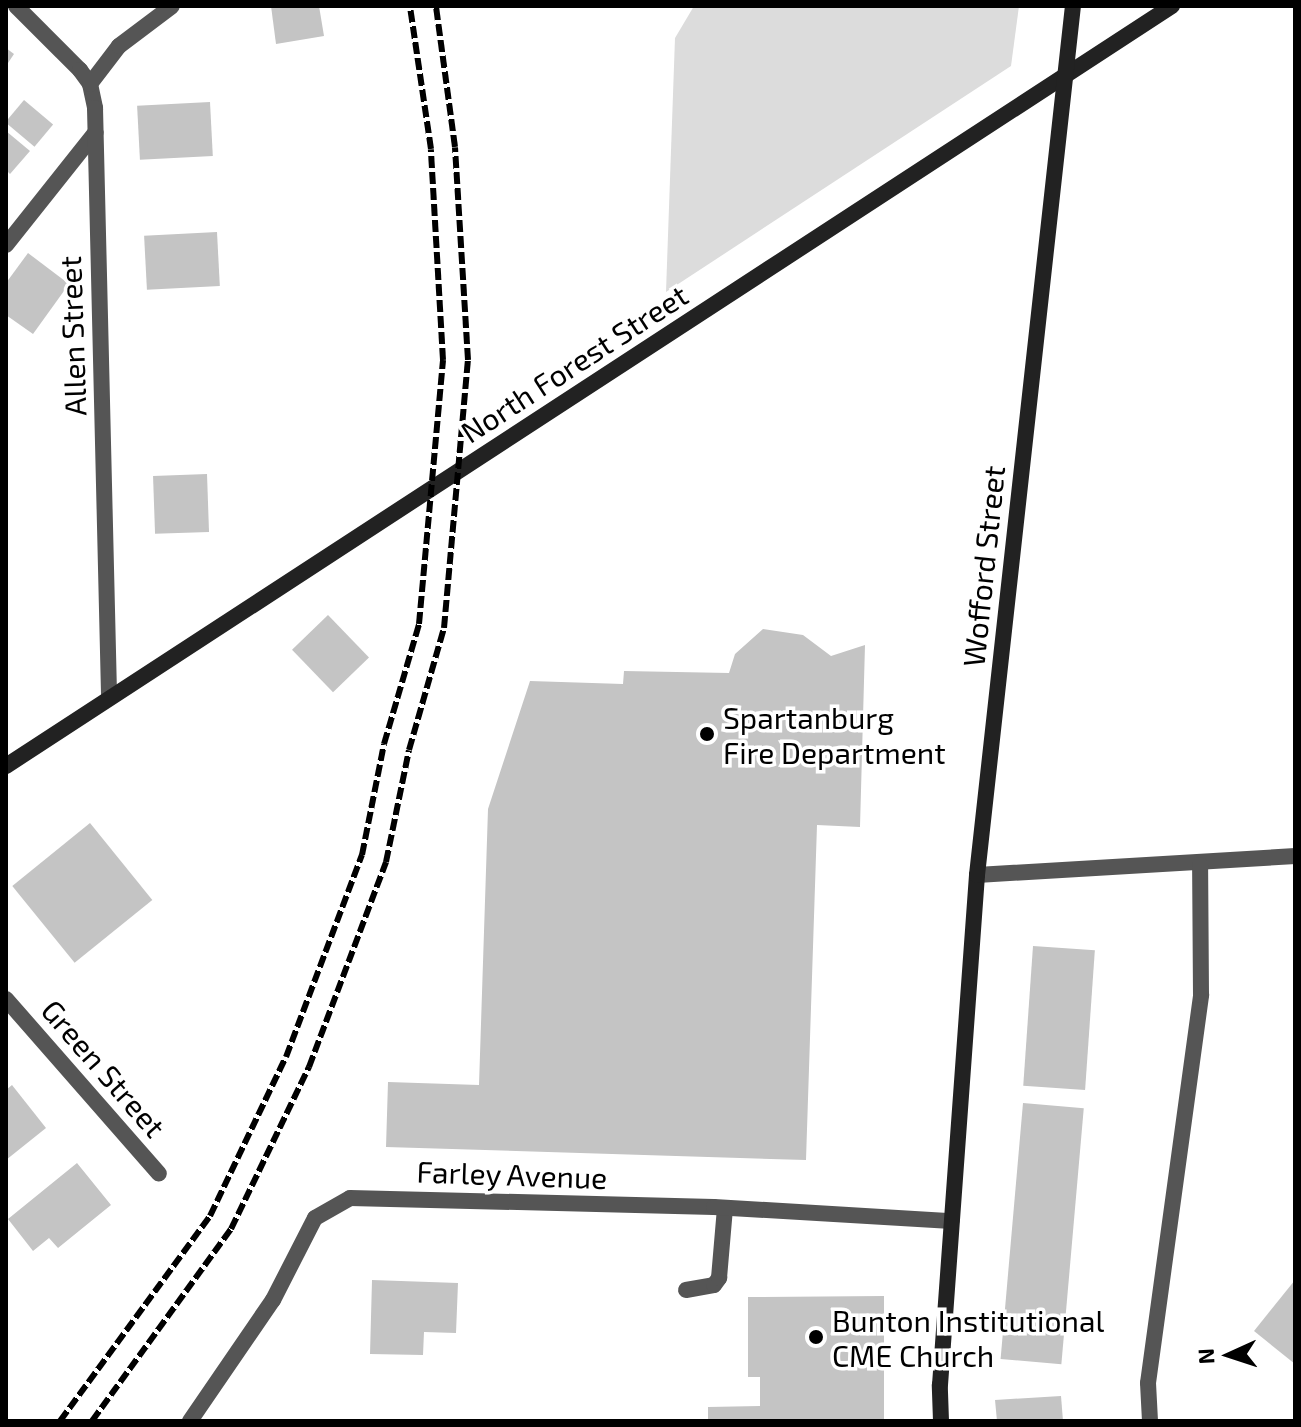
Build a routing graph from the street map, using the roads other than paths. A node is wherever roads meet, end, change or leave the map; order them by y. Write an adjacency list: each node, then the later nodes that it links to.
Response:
1 (16, 6): 6 (street)
2 (172, 6): 6 (street)
3 (1073, 6): 5 (street, Wofford Street)
4 (1172, 6): 5 (street, North Forest Street)
5 (1064, 72): 9 (street, North Forest Street); 13 (street, Wofford Street)
6 (90, 84): 7 (street, Allen Street)
7 (96, 132): 8 (street); 9 (street, Allen Street)
8 (6, 245)
9 (109, 694): 10 (street, North Forest Street)
10 (6, 766)
11 (1295, 856): 12 (street)
12 (1200, 865): 13 (street); 21 (street)
13 (977, 875): 17 (street, Wofford Street)
14 (6, 999): 15 (street, Green Street)
15 (159, 1174)
16 (725, 1208): 17 (street, Farley Avenue); 18 (street); 19 (street, Farley Avenue)
17 (952, 1221): 20 (street, Wofford Street)
18 (686, 1290)
19 (190, 1421)
20 (941, 1421)
21 (1150, 1421)

